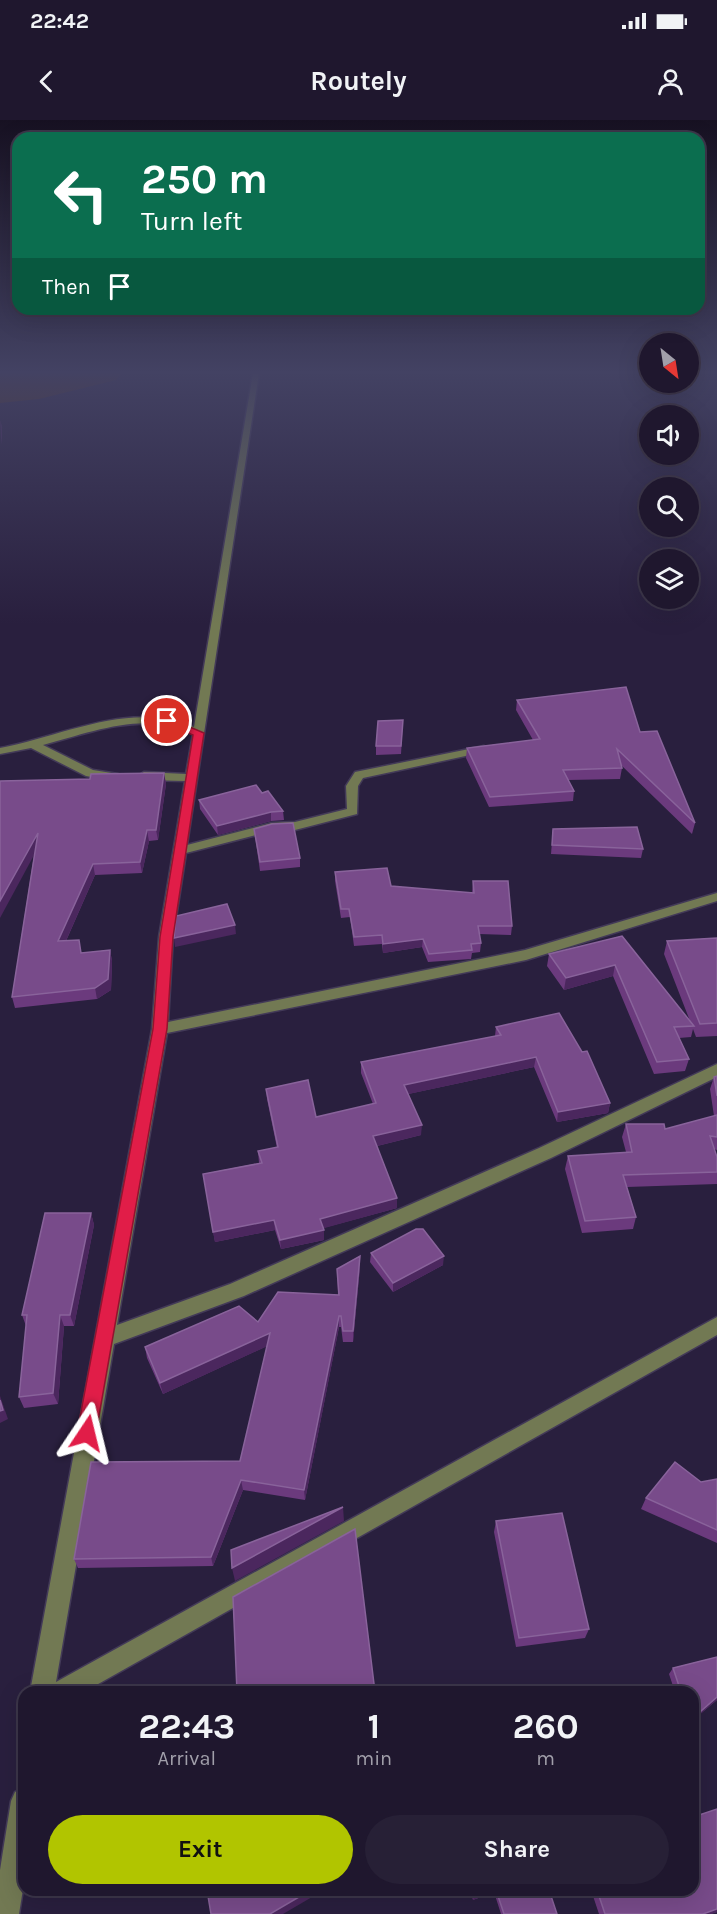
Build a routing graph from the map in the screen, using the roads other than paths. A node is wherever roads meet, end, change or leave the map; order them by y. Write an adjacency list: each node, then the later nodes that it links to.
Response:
1 (243, 457): 2 (street)
2 (199, 733): 3 (street); 6 (street)
3 (33, 745): 5 (street); 6 (street)
4 (484, 749): 7 (street)
5 (0, 751)
6 (192, 778): 7 (street)
7 (180, 852): 9 (street)
8 (715, 902): 9 (street)
9 (160, 1029): 12 (street)
10 (717, 1070): 12 (street)
11 (717, 1324): 14 (street)
12 (103, 1339): 13 (street)
13 (43, 1686)
14 (72, 1686)
15 (18, 1839): 16 (street)
16 (6, 1914)

